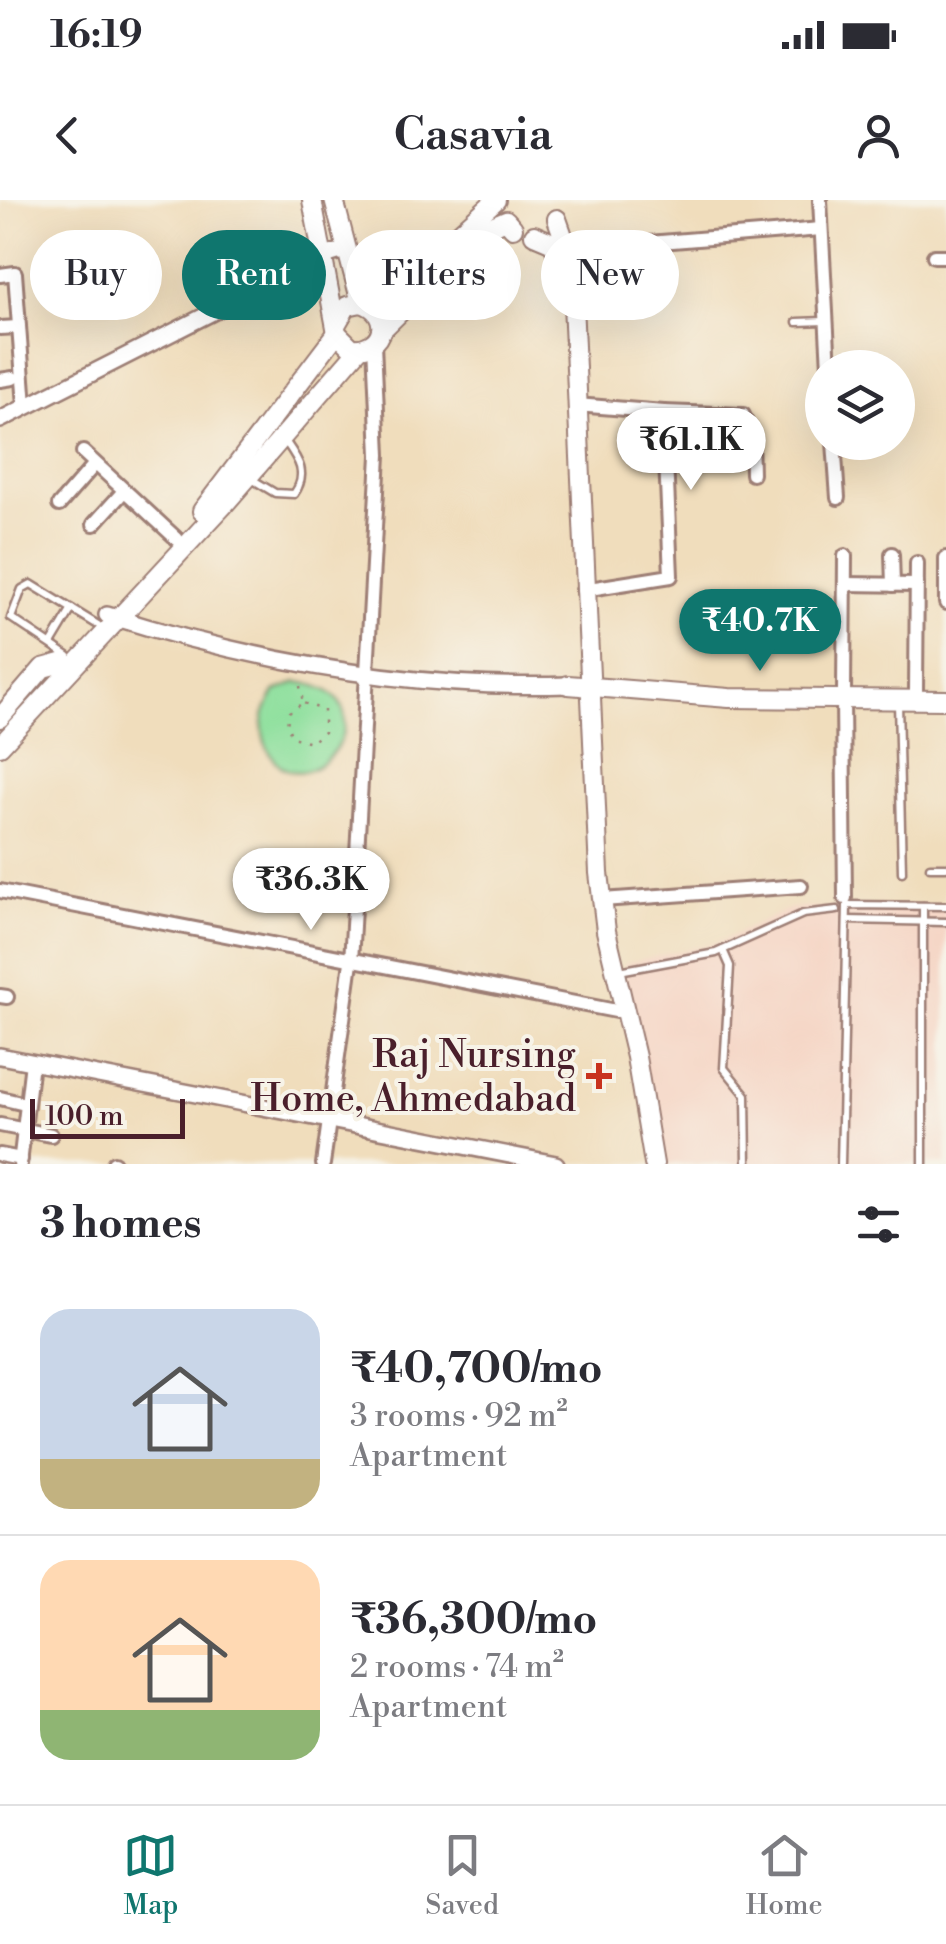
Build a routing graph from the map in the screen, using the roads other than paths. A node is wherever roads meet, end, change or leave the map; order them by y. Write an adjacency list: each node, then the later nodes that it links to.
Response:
1 (312, 200): 8 (main road)
2 (334, 200): 13 (main road)
3 (496, 200): 9 (main road)
4 (505, 200): 7 (main road)
5 (820, 200): 10 (street)
6 (558, 209): 11 (main road); 29 (main road)
7 (513, 228): 11 (main road); 26 (main road)
8 (317, 230)
9 (463, 230)
10 (821, 230): 12 (street); 21 (street)
11 (534, 234): 57 (main road)
12 (679, 241)
13 (344, 250): 14 (street); 15 (main road)
14 (326, 255)
15 (346, 255)
16 (0, 275): 23 (street)
17 (326, 280): 25 (main road)
18 (346, 310): 25 (main road)
19 (196, 320): 28 (street)
20 (379, 320): 26 (main road)
21 (826, 321): 22 (lane); 27 (street)
22 (797, 322)
23 (19, 327): 24 (street); 28 (street)
24 (0, 328)
25 (337, 329): 26 (main road); 42 (main road)
26 (372, 341): 32 (main road); 56 (street)
27 (828, 350)
28 (25, 406): 31 (street)
29 (576, 406): 30 (street); 50 (main road)
30 (664, 412): 36 (street); 50 (street)
31 (0, 420)
32 (282, 436): 37 (main road); 37 (lane)
33 (84, 452): 35 (street)
34 (835, 460): 39 (street)
35 (95, 464): 38 (street); 40 (street)
36 (752, 474)
37 (248, 477): 53 (main road)
38 (124, 491): 41 (street); 42 (street)
39 (838, 498)
40 (59, 505)
41 (94, 524)
42 (177, 539): 53 (main road)
43 (892, 554): 48 (street)
44 (845, 556): 47 (street)
45 (946, 558): 51 (street)
46 (917, 562): 49 (street)
47 (845, 584): 48 (street); 60 (street)
48 (892, 585): 49 (street)
49 (917, 586): 58 (street)
50 (583, 590): 57 (main road)
51 (946, 602)
52 (72, 609): 53 (lane); 54 (lane); 54 (lane)
53 (108, 620): 55 (main road); 56 (street); 65 (main road)
54 (50, 644): 55 (lane)
55 (67, 660): 63 (main road); 64 (main road)
56 (366, 674): 57 (street); 79 (street)
57 (580, 686): 60 (main road); 71 (main road); 81 (main road)
58 (916, 691): 59 (main road); 60 (main road)
59 (946, 691)
60 (844, 695): 61 (main road); 72 (street)
61 (898, 700): 62 (main road); 68 (lane)
62 (946, 700)
63 (0, 718)
64 (0, 734)
65 (0, 746)
66 (930, 867): 67 (lane)
67 (946, 867)
68 (902, 872)
69 (801, 886): 71 (street)
70 (0, 891): 79 (street)
71 (602, 900): 80 (main road)
72 (843, 905): 73 (lane); 75 (lane); 78 (lane)
73 (923, 906): 74 (lane); 76 (lane)
74 (946, 906)
75 (847, 920): 76 (lane); 97 (lane)
76 (923, 922): 77 (lane); 98 (lane)
77 (946, 922)
78 (723, 950): 80 (lane); 96 (lane)
79 (351, 962): 81 (street); 86 (street)
80 (616, 972): 95 (main road)
81 (616, 1011): 94 (main road)
82 (0, 1056): 83 (street)
83 (32, 1062): 85 (street); 86 (street)
84 (0, 1098): 85 (street)
85 (25, 1104): 88 (street)
86 (331, 1119): 92 (street); 93 (street)
87 (0, 1125): 88 (street)
88 (22, 1129): 89 (street); 91 (street)
89 (51, 1135)
90 (0, 1155): 91 (street)
91 (20, 1161)
92 (324, 1164)
93 (556, 1164)
94 (645, 1164)
95 (654, 1164)
96 (747, 1164)
97 (842, 1164)
98 (923, 1164)

